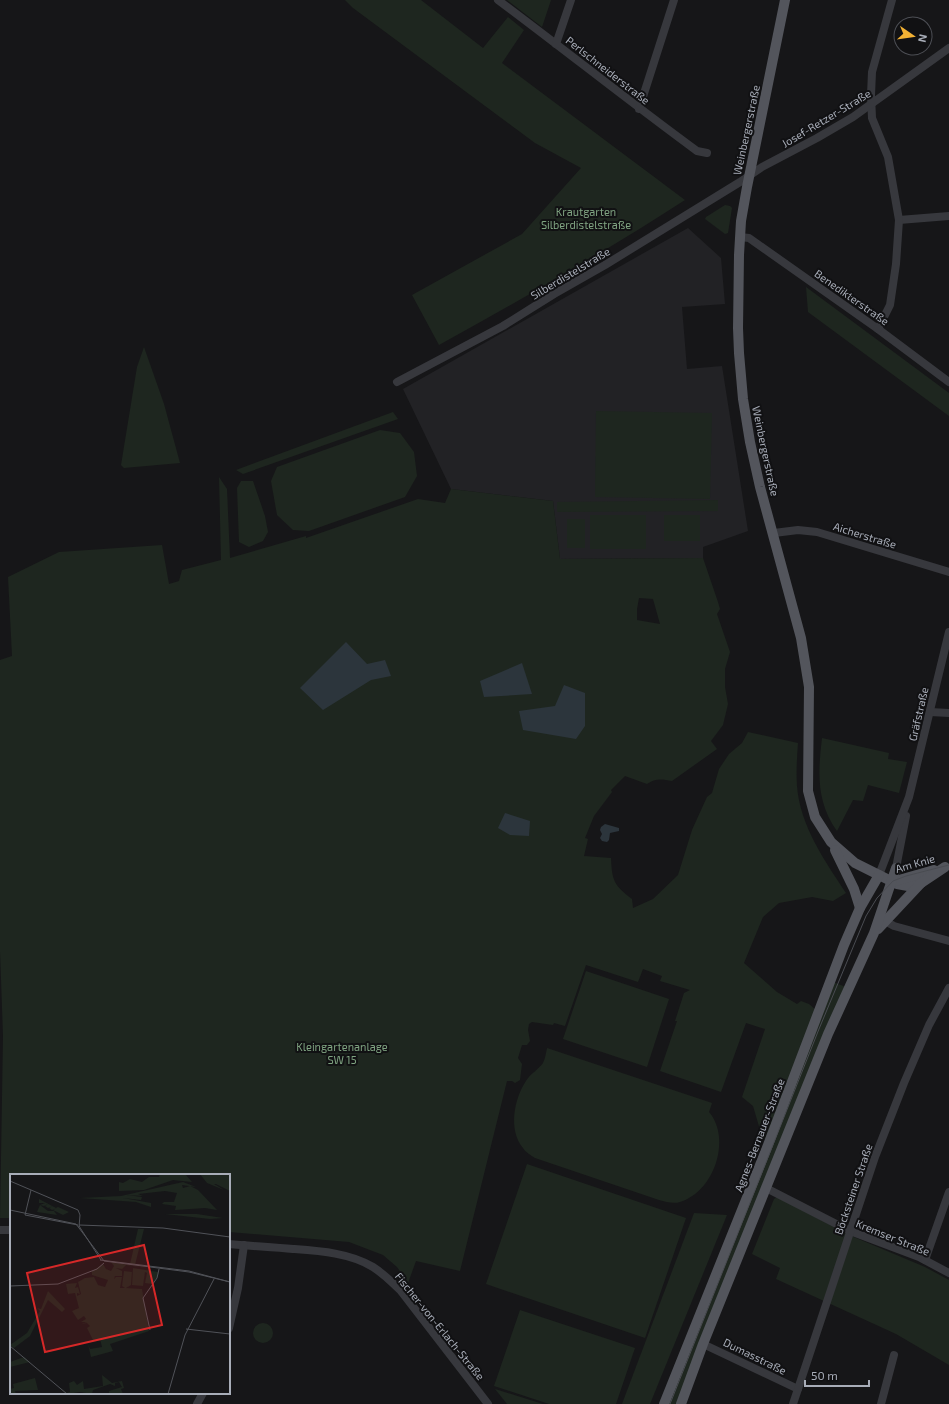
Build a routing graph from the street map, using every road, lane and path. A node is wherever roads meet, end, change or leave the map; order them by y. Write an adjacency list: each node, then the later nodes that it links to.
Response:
1 (498, 0): 6 (street, Perlschneiderstraße)
2 (571, 0): 6 (street)
3 (674, 0): 9 (street)
4 (785, 0): 11 (main road, Weinbergerstraße)
5 (892, 0): 8 (street)
6 (556, 44): 9 (street, Perlschneiderstraße)
7 (949, 48): 8 (street, Josef-Retzer-Straße)
8 (871, 105): 11 (street, Josef-Retzer-Straße); 13 (street)
9 (639, 109): 10 (street, Perlschneiderstraße)
10 (707, 153)
11 (749, 175): 14 (main road, Weinbergerstraße); 16 (street, Silberdistelstraße)
12 (949, 216): 13 (street)
13 (899, 220): 15 (street)
14 (740, 236): 15 (street, Benedikterstraße); 18 (main road, Weinbergerstraße)
15 (878, 329): 17 (street, Benedikterstraße)
16 (397, 382)
17 (949, 382)
18 (774, 533): 19 (street, Aicherstraße); 24 (main road, Weinbergerstraße)
19 (949, 572)
20 (949, 632): 21 (street, Gräfstraße)
21 (930, 712): 22 (street); 23 (street, Gräfstraße)
22 (949, 713)
23 (908, 801): 26 (street, Gräfstraße); 27 (street, Gräfstraße)
24 (830, 842): 27 (main road, Weinbergerstraße); 30 (main road)
25 (947, 866): 28 (main road, Am Knie); 29 (main road, Am Knie)
26 (896, 868): 27 (main road, Am Knie); 29 (main road)
27 (878, 875): 29 (main road, Weinbergerstraße); 30 (main road, Agnes-Bernauer-Straße)
28 (921, 883): 29 (main road, Weinbergerstraße); 31 (main road, Am Knie)
29 (890, 886): 32 (main road)
30 (860, 908): 49 (main road, Agnes-Bernauer-Straße)
31 (885, 920): 32 (main road); 33 (street)
32 (874, 933): 35 (main road)
33 (949, 938)
34 (949, 988): 37 (street, Böcksteiner Straße)
35 (766, 1188): 37 (street, Kremser Straße); 43 (main road)
36 (949, 1192): 40 (street)
37 (850, 1231): 40 (street, Kremser Straße); 45 (street, Böcksteiner Straße)
38 (230, 1244): 39 (street, Fischer-von-Erlach-Straße)
39 (244, 1245): 42 (street); 48 (street, Fischer-von-Erlach-Straße)
40 (925, 1260): 41 (street, Kremser Straße)
41 (949, 1273)
42 (230, 1324)
43 (703, 1344): 45 (street, Dumasstraße); 50 (main road)
44 (894, 1355): 52 (street)
45 (798, 1389): 51 (street, Böcksteiner Straße)
46 (202, 1394): 47 (street)
47 (197, 1404)
48 (488, 1404)
49 (664, 1404)
50 (681, 1404)
51 (792, 1404)
52 (881, 1404)

